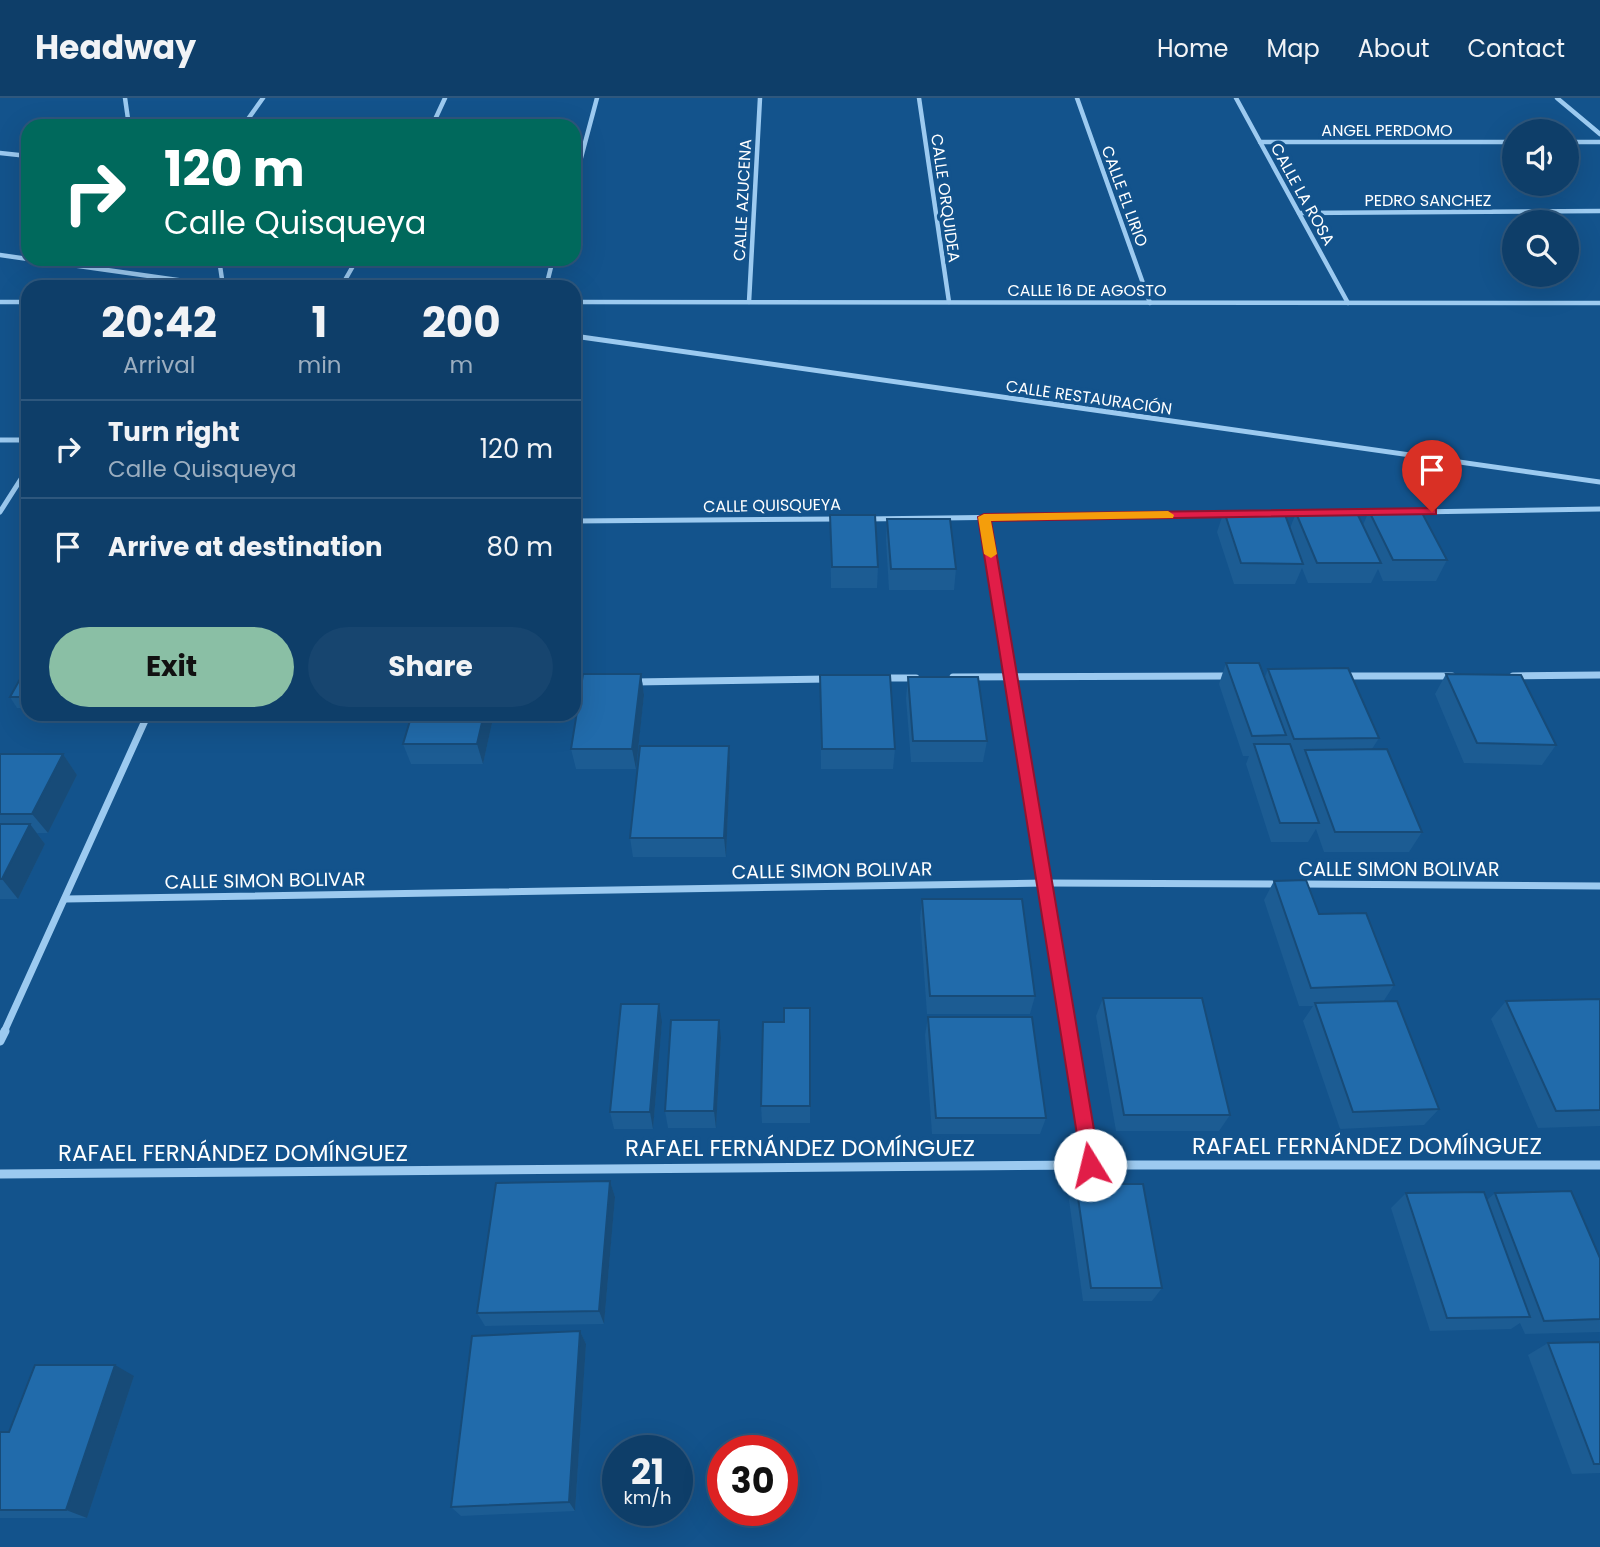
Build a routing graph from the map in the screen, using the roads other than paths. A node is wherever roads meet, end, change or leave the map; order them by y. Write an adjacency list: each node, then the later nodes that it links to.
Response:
1 (125, 98): 10 (street)
2 (263, 98): 11 (street)
3 (445, 98): 12 (street)
4 (597, 98): 20 (street)
5 (760, 98): 30 (street, CALLE AZUCENA)
6 (919, 98): 31 (street, CALLE ORQUIDEA)
7 (1077, 98): 32 (street, CALLE EL LIRIO)
8 (1236, 98): 14 (street, CALLE LA ROSA)
9 (1557, 98): 13 (street)
10 (128, 119)
11 (248, 119)
12 (435, 119)
13 (1600, 134)
14 (1260, 142): 15 (street, ANGEL PERDOMO); 22 (street, CALLE LA ROSA)
15 (1502, 142)
16 (1579, 142): 17 (street)
17 (1600, 142)
18 (0, 153): 19 (street)
19 (21, 155)
20 (581, 158)
21 (1600, 211): 22 (street, PEDRO SANCHEZ)
22 (1299, 213): 33 (street, CALLE LA ROSA)
23 (0, 255): 24 (street)
24 (21, 258)
25 (78, 266): 26 (street)
26 (176, 280)
27 (0, 302): 28 (street)
28 (21, 302)
29 (581, 302): 30 (street, CALLE 16 DE AGOSTO)
30 (749, 302): 31 (street, CALLE 16 DE AGOSTO)
31 (949, 302): 32 (street, CALLE 16 DE AGOSTO)
32 (1150, 303): 33 (street, CALLE 16 DE AGOSTO)
33 (1348, 303): 34 (street, CALLE 16 DE AGOSTO)
34 (1600, 303)
35 (581, 337): 39 (street, CALLE RESTAURACIÓN)
36 (0, 440): 37 (street)
37 (21, 440)
38 (21, 479): 41 (street)
39 (1600, 482)
40 (1600, 509): 43 (street)
41 (0, 512)
42 (1390, 512): 45 (street)
43 (1404, 512)
44 (1236, 514): 46 (street, CALLE QUISQUEYA)
45 (1264, 514)
46 (984, 517): 48 (street, CALLE QUISQUEYA); 55 (street)
47 (848, 519): 49 (street, CALLE QUISQUEYA)
48 (861, 519)
49 (581, 521)
50 (1600, 675): 54 (street)
51 (1231, 676): 55 (street)
52 (1340, 676): 53 (street)
53 (1463, 676)
54 (1504, 676)
55 (1012, 677): 57 (street); 64 (street)
56 (930, 678): 59 (street)
57 (943, 678)
58 (834, 679): 60 (street)
59 (875, 679)
60 (629, 682)
61 (581, 683): 62 (street)
62 (601, 683)
63 (145, 721): 66 (street)
64 (1045, 883): 65 (street, CALLE SIMON BOLIVAR); 66 (street, CALLE SIMON BOLIVAR); 68 (street)
65 (1600, 886)
66 (65, 899): 67 (street)
67 (0, 1041)
68 (1090, 1165): 69 (street, RAFAEL FERNÁNDEZ DOMÍNGUEZ); 70 (street, RAFAEL FERNÁNDEZ DOMÍNGUEZ)
69 (1600, 1165)
70 (0, 1174)

